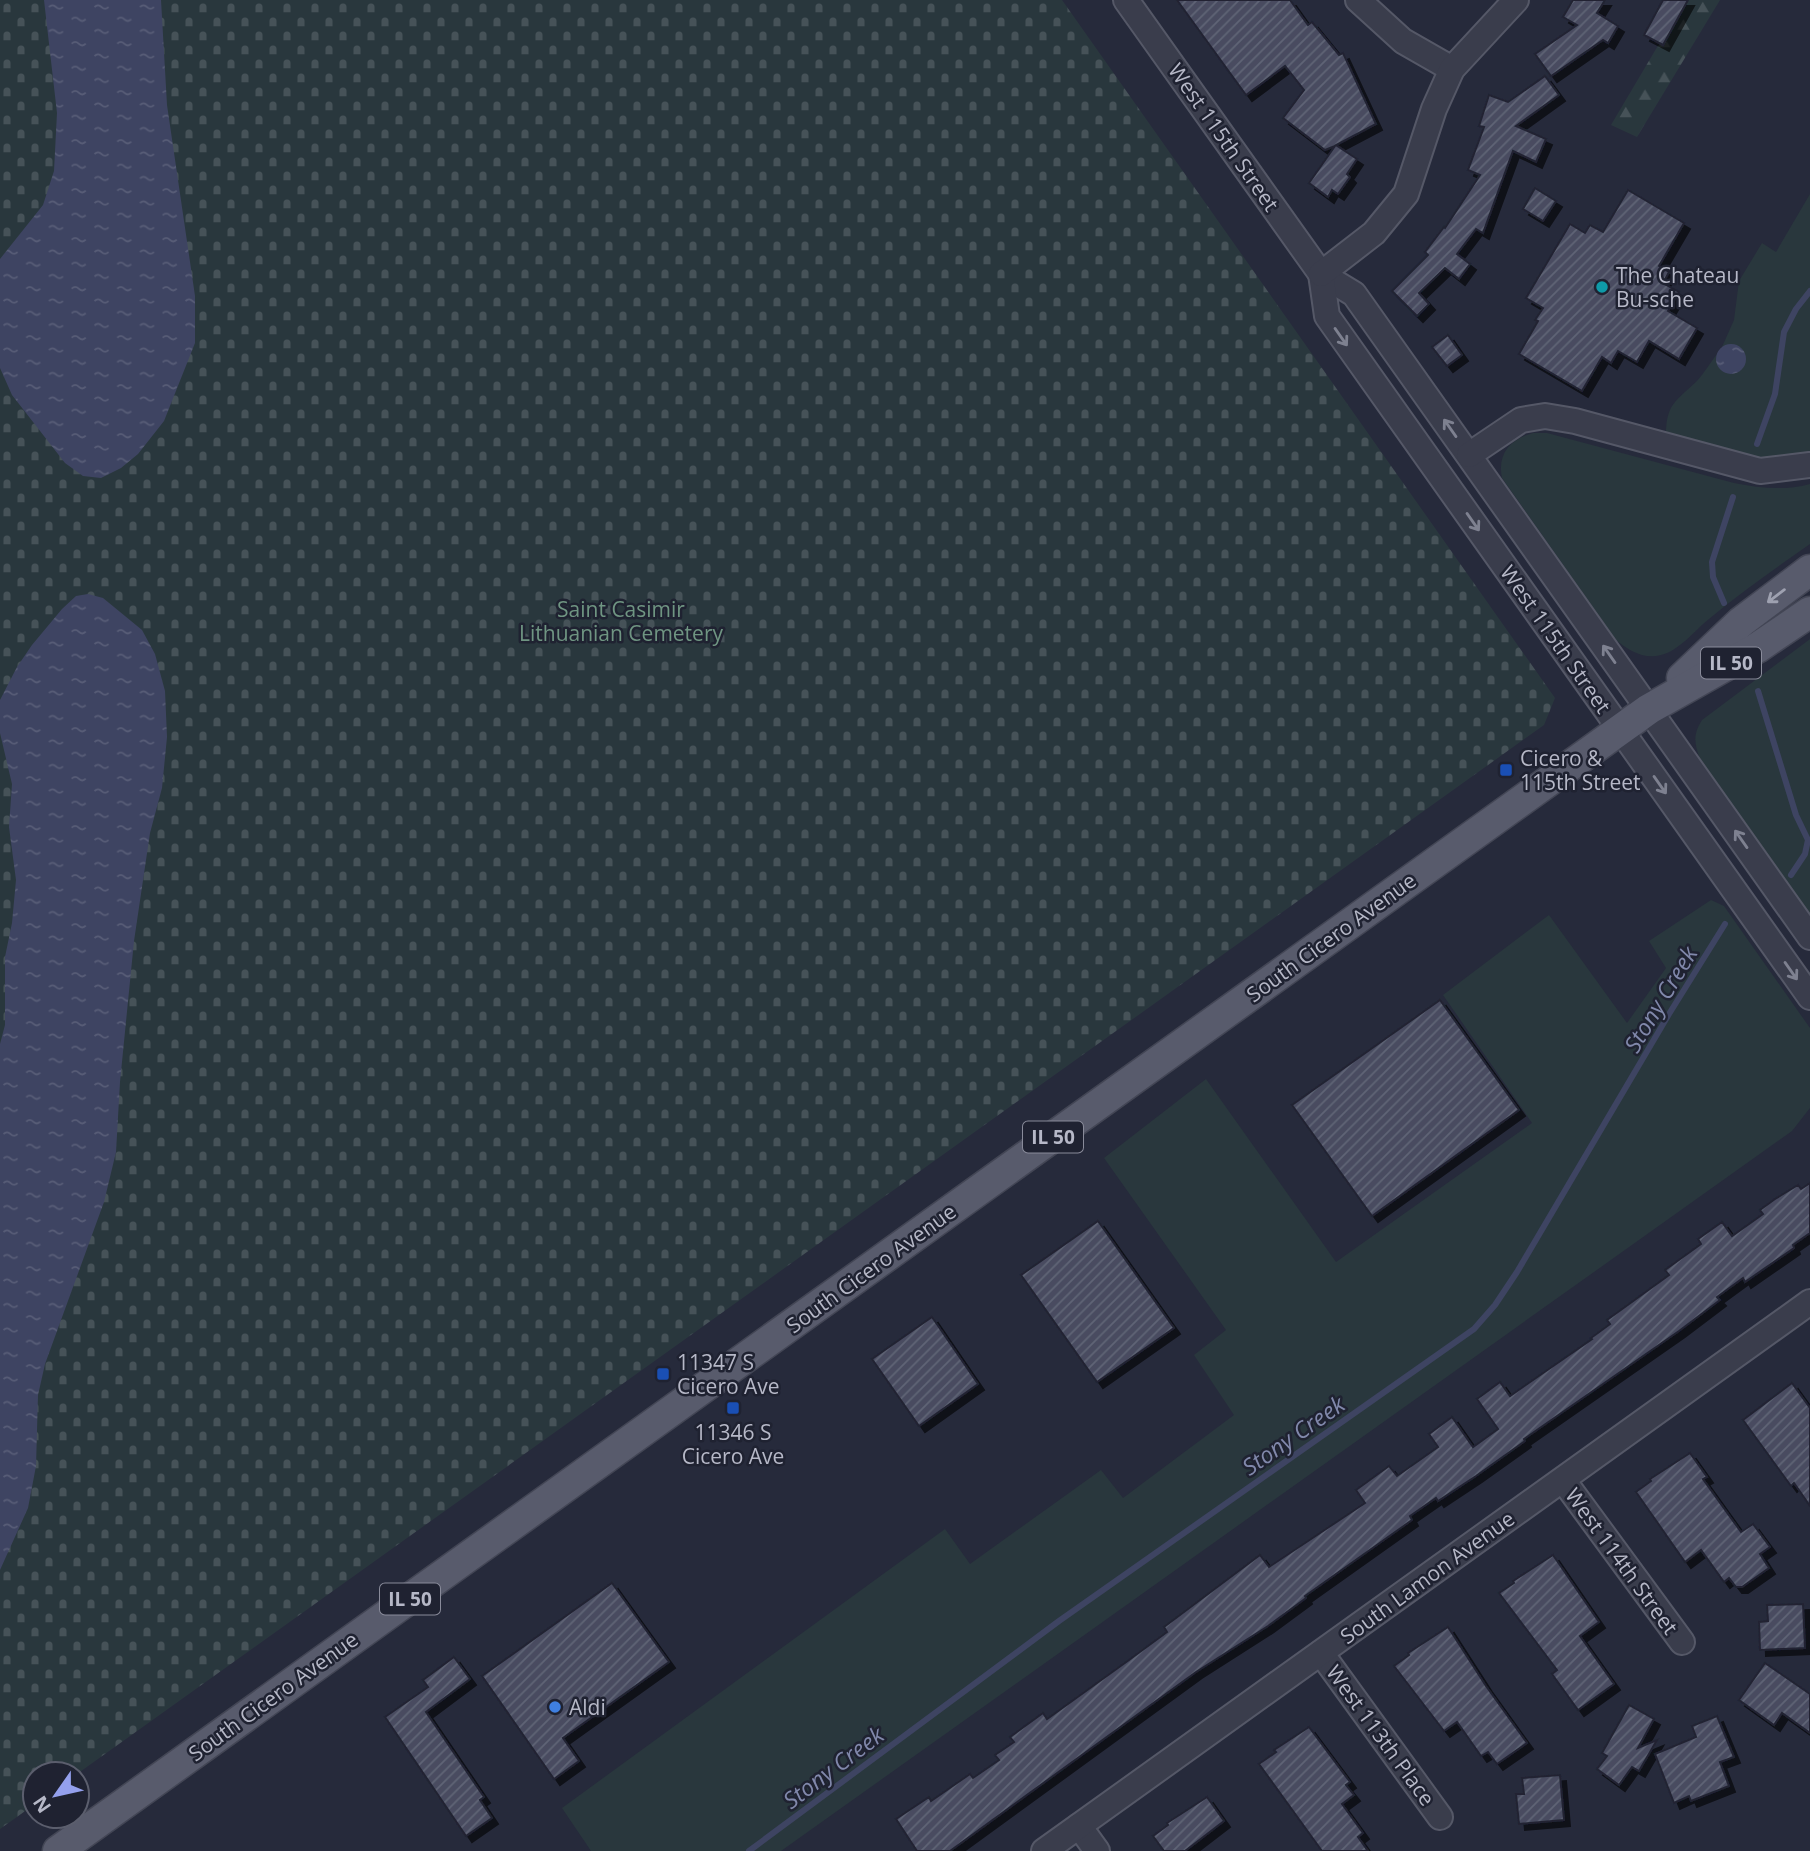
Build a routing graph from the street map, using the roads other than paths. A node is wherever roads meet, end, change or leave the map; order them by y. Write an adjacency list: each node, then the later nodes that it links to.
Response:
1 (1126, 0): 5 (street, West 115th Street)
2 (1358, 0): 4 (street)
3 (1516, 0): 4 (street)
4 (1452, 69): 5 (street)
5 (1321, 274): 6 (street, West 115th Street, one-way to 5); 11 (street, West 115th Street, one-way to 11)
6 (1469, 454): 7 (street); 10 (street, West 115th Street, one-way to 6)
7 (1810, 466)
8 (1810, 570): 10 (main road, IL 50, one-way to 10)
9 (1810, 612): 10 (main road, IL 50)
10 (1649, 709): 11 (main road, South Cicero Avenue / IL 50); 12 (street, West 115th Street, one-way to 10)
11 (1620, 730): 13 (street, West 115th Street, one-way to 13); 20 (main road, South Cicero Avenue / IL 50)
12 (1810, 937)
13 (1810, 997)
14 (1809, 1306): 15 (street, South Lamon Avenue)
15 (1563, 1480): 16 (street, West 114th Street); 17 (street, South Lamon Avenue)
16 (1682, 1642)
17 (1321, 1653): 18 (street, West 113th Place); 19 (street, South Lamon Avenue)
18 (1440, 1817)
19 (1079, 1826): 21 (street, South Lamon Avenue); 22 (street)
20 (58, 1851)
21 (1044, 1851)
22 (1097, 1851)

